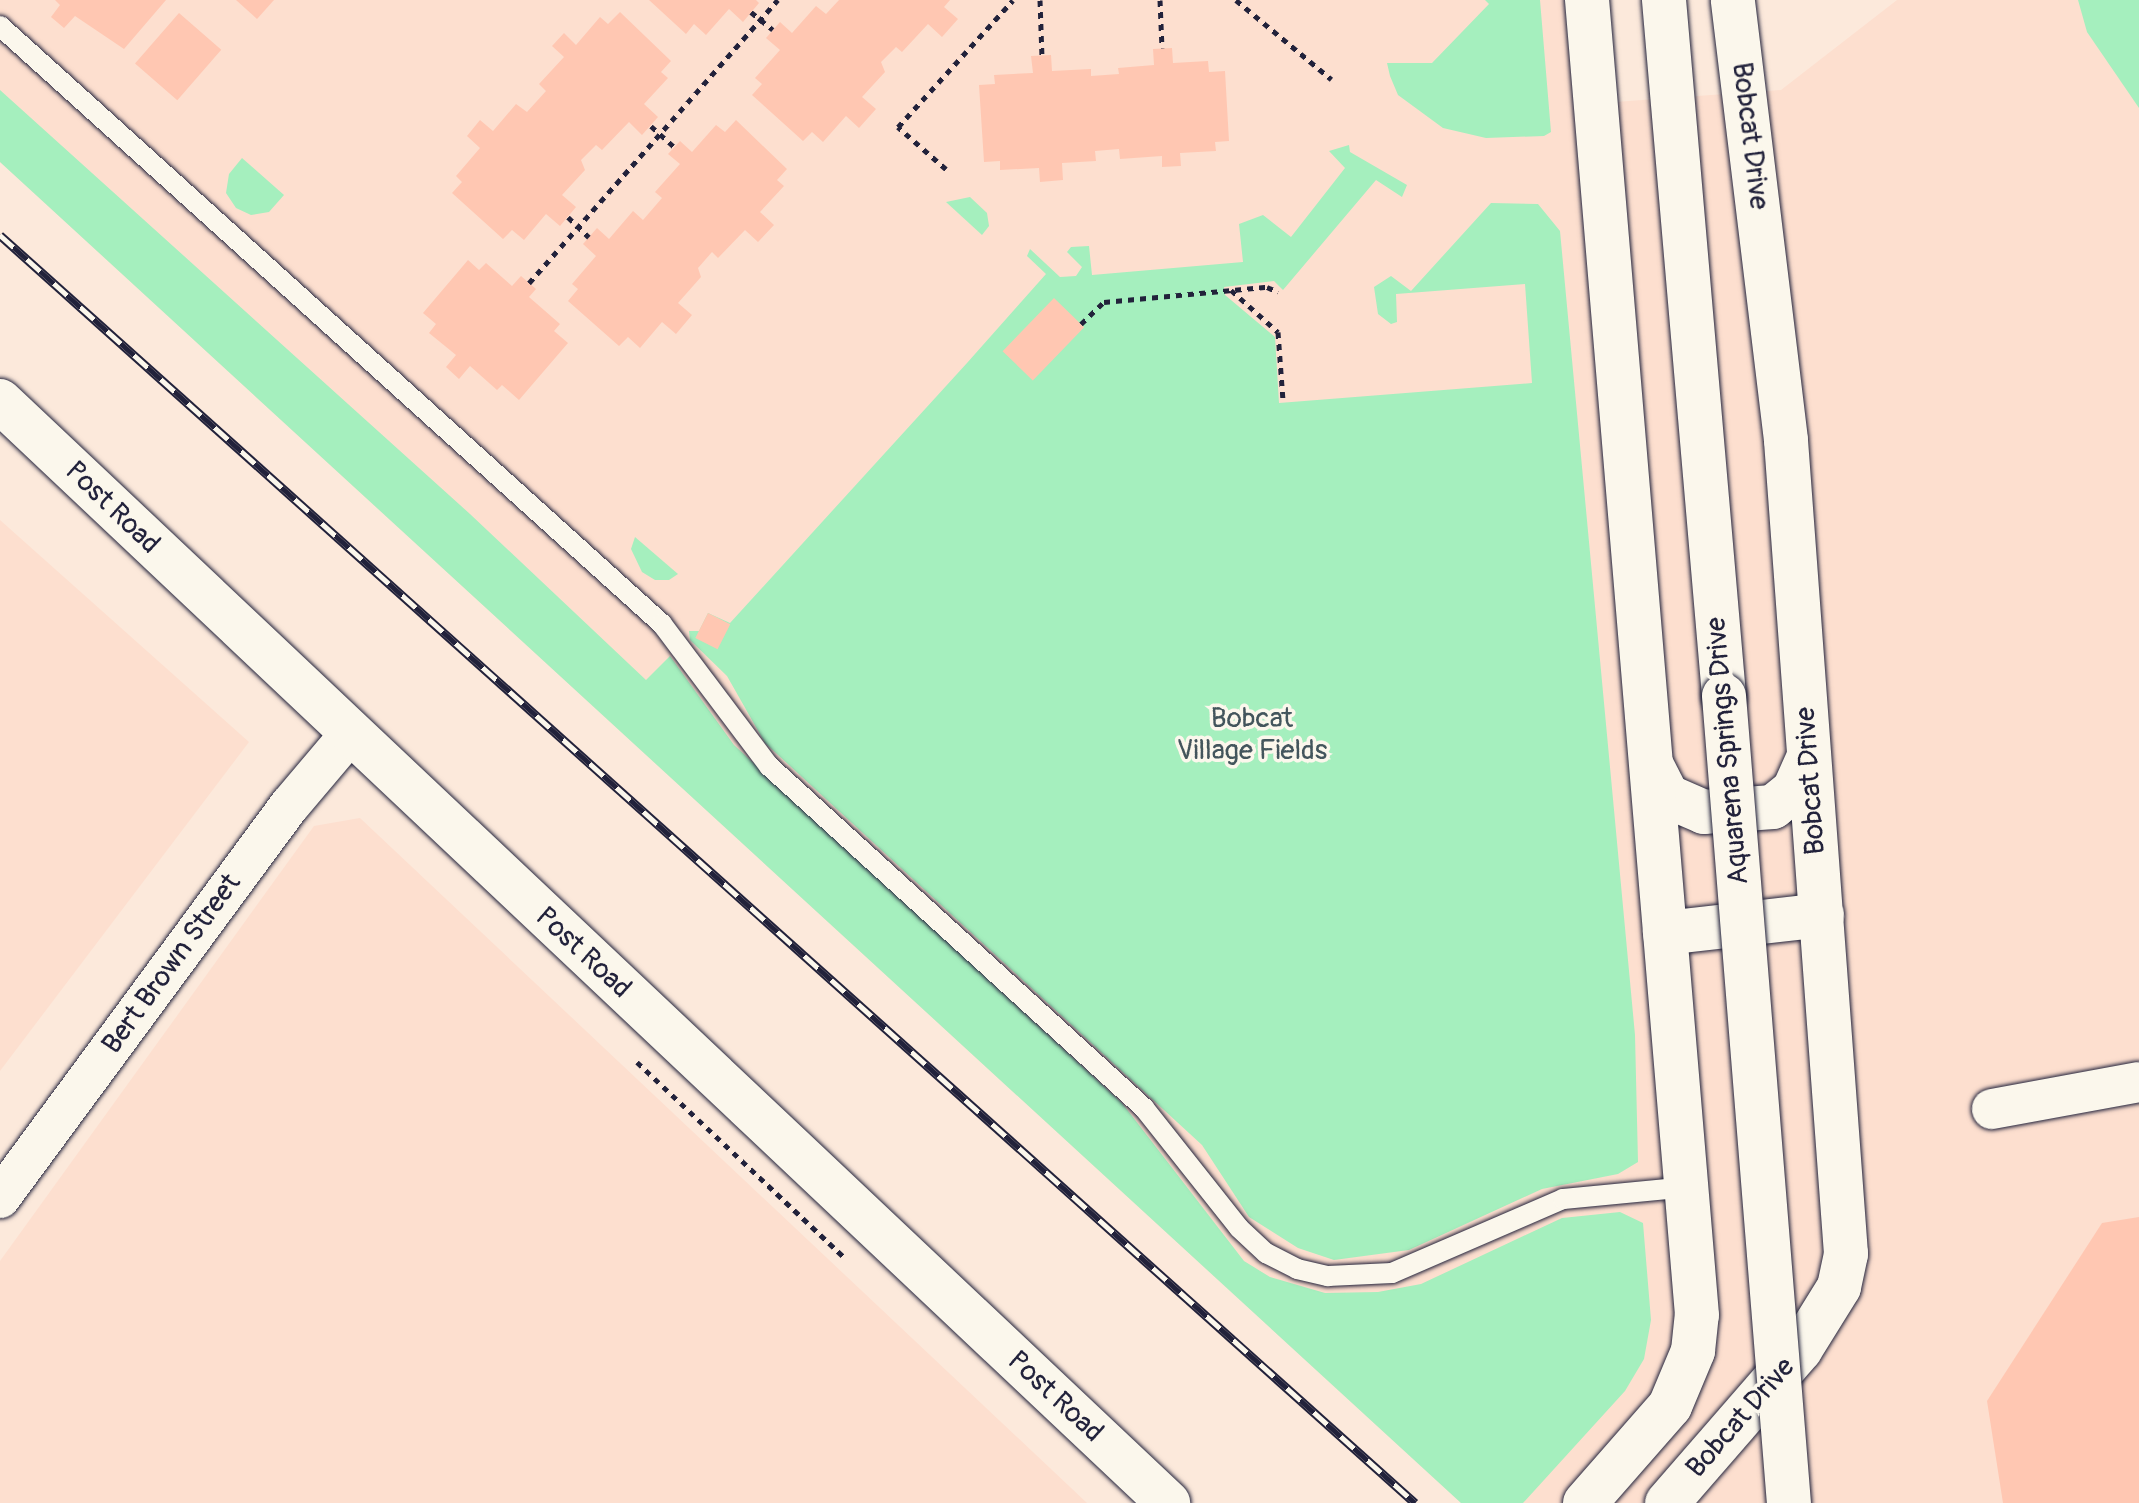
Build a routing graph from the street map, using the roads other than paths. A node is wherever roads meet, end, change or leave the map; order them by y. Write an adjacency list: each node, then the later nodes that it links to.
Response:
1 (1587, 0): 8 (street, Bobcat Drive)
2 (1664, 0): 18 (street, Aquarena Springs Drive, bridge)
3 (1733, 0): 7 (street, Bobcat Drive)
4 (0, 26): 13 (lane)
5 (0, 401): 6 (street, Post Road)
6 (350, 734): 14 (street, Bert Brown Street); 15 (street, Post Road)
7 (1809, 756): 8 (street); 9 (street, Bobcat Drive)
8 (1652, 766): 10 (street, Bobcat Drive)
9 (1822, 915): 10 (street); 17 (street, Bobcat Drive)
10 (1665, 933): 13 (street, Bobcat Drive)
11 (2139, 1082): 12 (street)
12 (1992, 1109)
13 (1688, 1187): 16 (street, Bobcat Drive)
14 (3, 1189)
15 (1168, 1503)
16 (1585, 1503)
17 (1667, 1503)
18 (1789, 1503)

